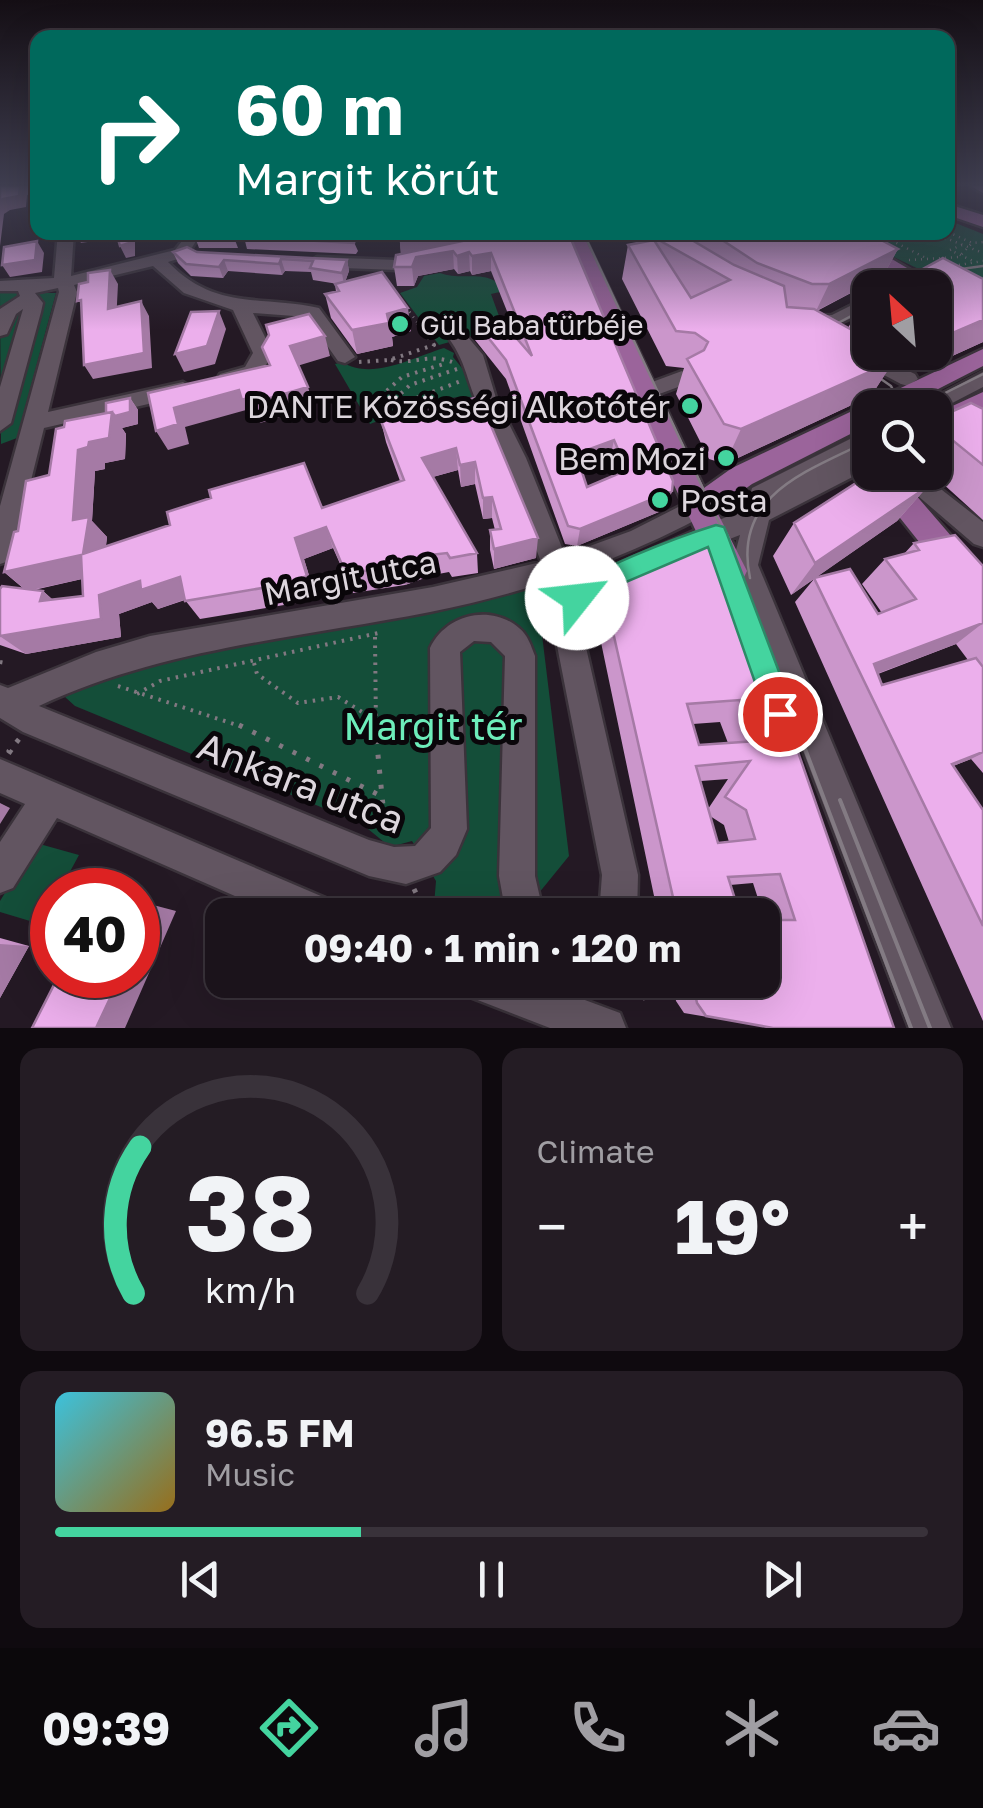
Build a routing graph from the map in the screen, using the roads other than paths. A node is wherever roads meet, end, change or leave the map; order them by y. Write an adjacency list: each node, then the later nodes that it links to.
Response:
1 (66, 240): 11 (street)
2 (189, 240): 7 (street)
3 (567, 240): 26 (main road)
4 (645, 240): 9 (street)
5 (843, 240): 10 (main road)
6 (449, 257): 8 (street)
7 (156, 259): 11 (street); 14 (street)
8 (304, 262)
9 (691, 267)
10 (890, 270)
11 (64, 284): 13 (street); 30 (street)
12 (0, 286): 13 (street)
13 (29, 293): 16 (street); 32 (street)
14 (241, 307): 20 (street); 30 (street)
15 (852, 313): 17 (street)
16 (0, 330)
17 (852, 350)
18 (454, 353): 41 (street)
19 (983, 356): 25 (main road)
20 (355, 360)
21 (891, 370): 23 (street)
22 (682, 378): 26 (street)
23 (908, 379)
24 (983, 379): 27 (street)
25 (915, 390)
26 (643, 393): 38 (main road)
27 (952, 394)
28 (980, 413): 29 (main road)
29 (952, 420)
30 (36, 422): 40 (street)
31 (852, 422): 38 (main road)
32 (0, 423)
33 (852, 447): 37 (street)
34 (852, 465): 37 (street)
35 (894, 490): 42 (main road)
36 (924, 490): 39 (street)
37 (760, 503): 38 (street); 53 (street)
38 (708, 520): 41 (street, Margit utca); 49 (street); 51 (main road)
39 (983, 538)
40 (0, 554)
41 (557, 569): 43 (street, Margit utca)
42 (980, 588)
43 (4, 702): 48 (street, Ankara utca)
44 (4, 764): 45 (street)
45 (49, 799): 46 (street); 47 (street)
46 (0, 875)
47 (282, 898)
48 (522, 898)
49 (619, 898)
50 (545, 998): 52 (street)
51 (881, 1009)
52 (605, 1028)
53 (930, 1028)

